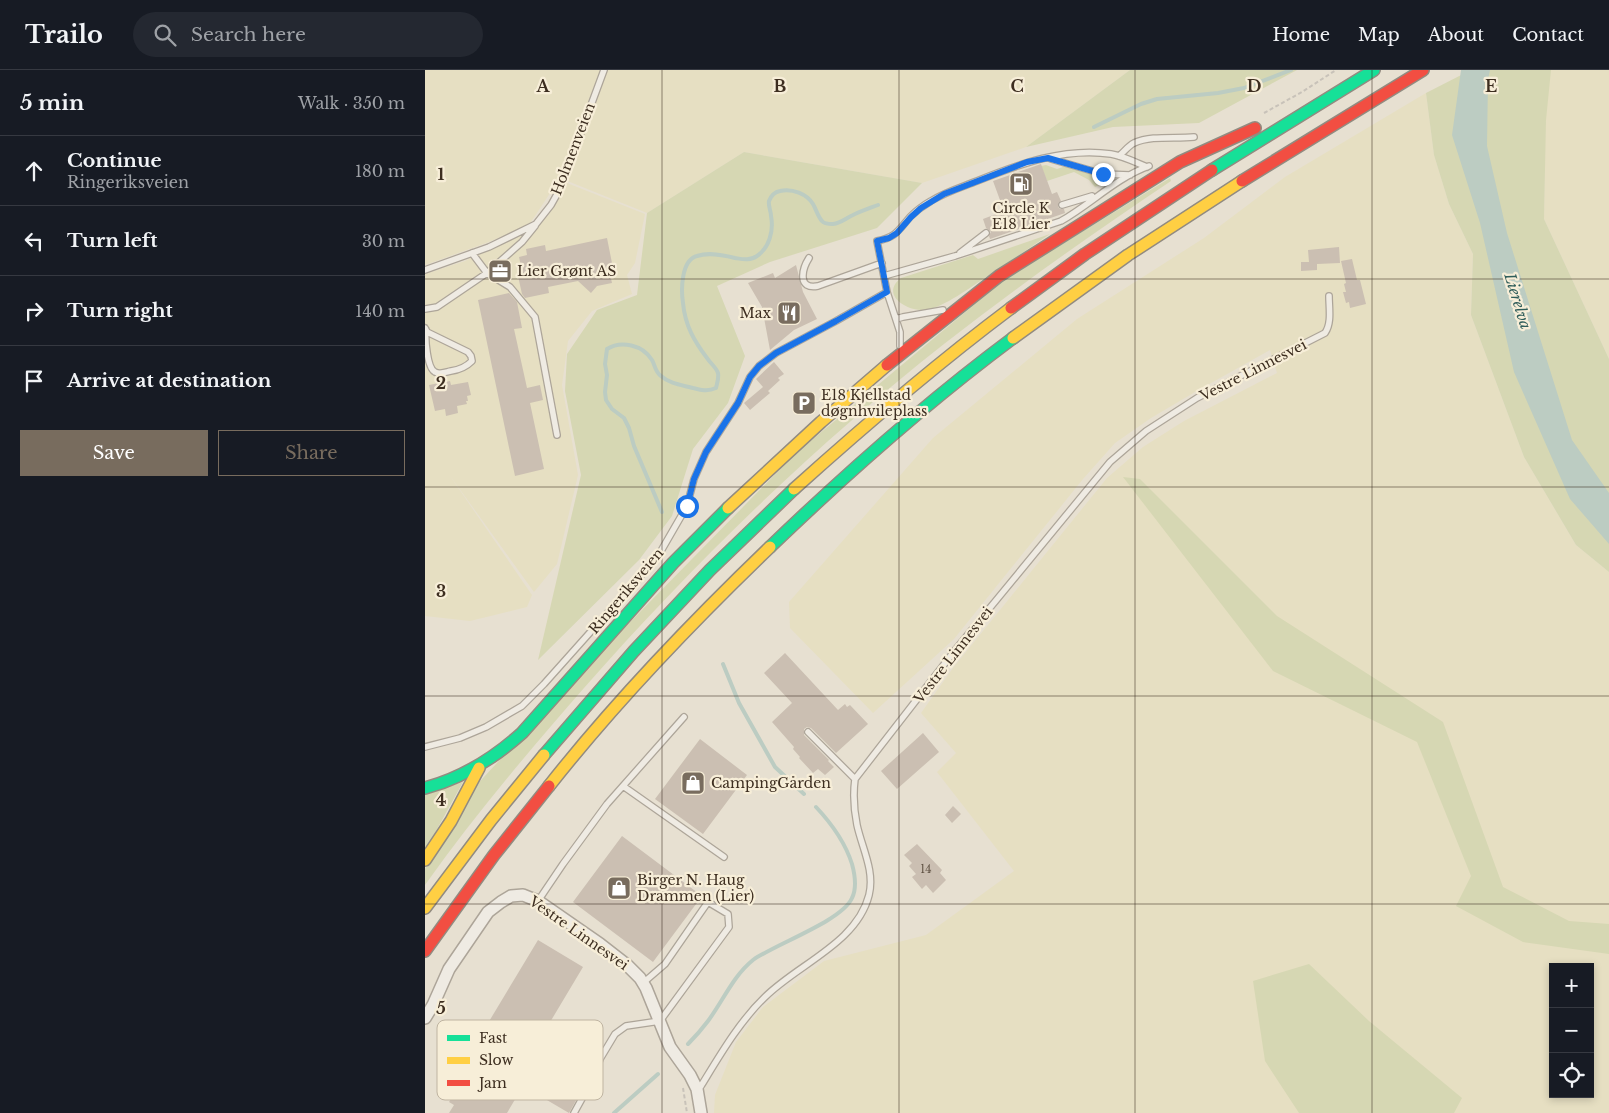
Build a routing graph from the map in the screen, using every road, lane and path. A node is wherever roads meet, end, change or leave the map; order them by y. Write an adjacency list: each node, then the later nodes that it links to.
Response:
1 (604, 70): 17 (lane, Holmenveien)
2 (1336, 70): 6 (path)
3 (1374, 70): 5 (highway)
4 (1423, 70): 45 (highway)
5 (1316, 105): 6 (highway); 44 (highway)
6 (1268, 118): 10 (highway)
7 (1193, 137): 8 (lane)
8 (1119, 156): 9 (lane); 13 (lane)
9 (1048, 158): 14 (lane); 22 (lane)
10 (1181, 162): 11 (lane); 28 (highway)
11 (1165, 164)
12 (1156, 165): 13 (lane)
13 (1147, 167): 14 (lane)
14 (1132, 175): 15 (lane)
15 (1099, 194): 16 (lane); 20 (lane)
16 (1062, 205)
17 (536, 224): 19 (lane, Holmenveien); 24 (lane)
18 (987, 234): 20 (lane)
19 (472, 253): 23 (lane, Holmenveien); 24 (lane)
20 (955, 256): 25 (lane)
21 (809, 258): 22 (lane)
22 (882, 263): 25 (lane)
23 (425, 270)
24 (487, 273): 29 (lane); 33 (lane)
25 (884, 276): 26 (lane)
26 (887, 292): 30 (lane); 36 (lane, Ringeriksveien)
27 (1329, 296): 38 (lane, Vestre Linnesvei)
28 (961, 305): 30 (lane); 32 (highway)
29 (425, 309)
30 (896, 320): 32 (lane)
31 (425, 329): 31 (lane)
32 (898, 355): 37 (highway)
33 (557, 435)
34 (684, 717): 39 (lane)
35 (808, 732): 38 (lane)
36 (425, 747)
37 (479, 768): 40 (highway); 42 (highway)
38 (855, 779): 50 (lane)
39 (623, 786): 41 (lane); 43 (lane)
40 (425, 788)
41 (724, 857)
42 (425, 860)
43 (538, 902): 46 (street, Vestre Linnesvei); 47 (street, Vestre Linnesvei)
44 (425, 908)
45 (427, 956)
46 (643, 983): 48 (street, Vestre Linnesvei); 48 (lane)
47 (425, 1018)
48 (660, 1021): 49 (lane); 50 (street, Vestre Linnesvei)
49 (603, 1054)
50 (697, 1089): 53 (street, Vestre Linnesvei)
51 (581, 1100): 52 (lane)
52 (574, 1113)
53 (701, 1113)

